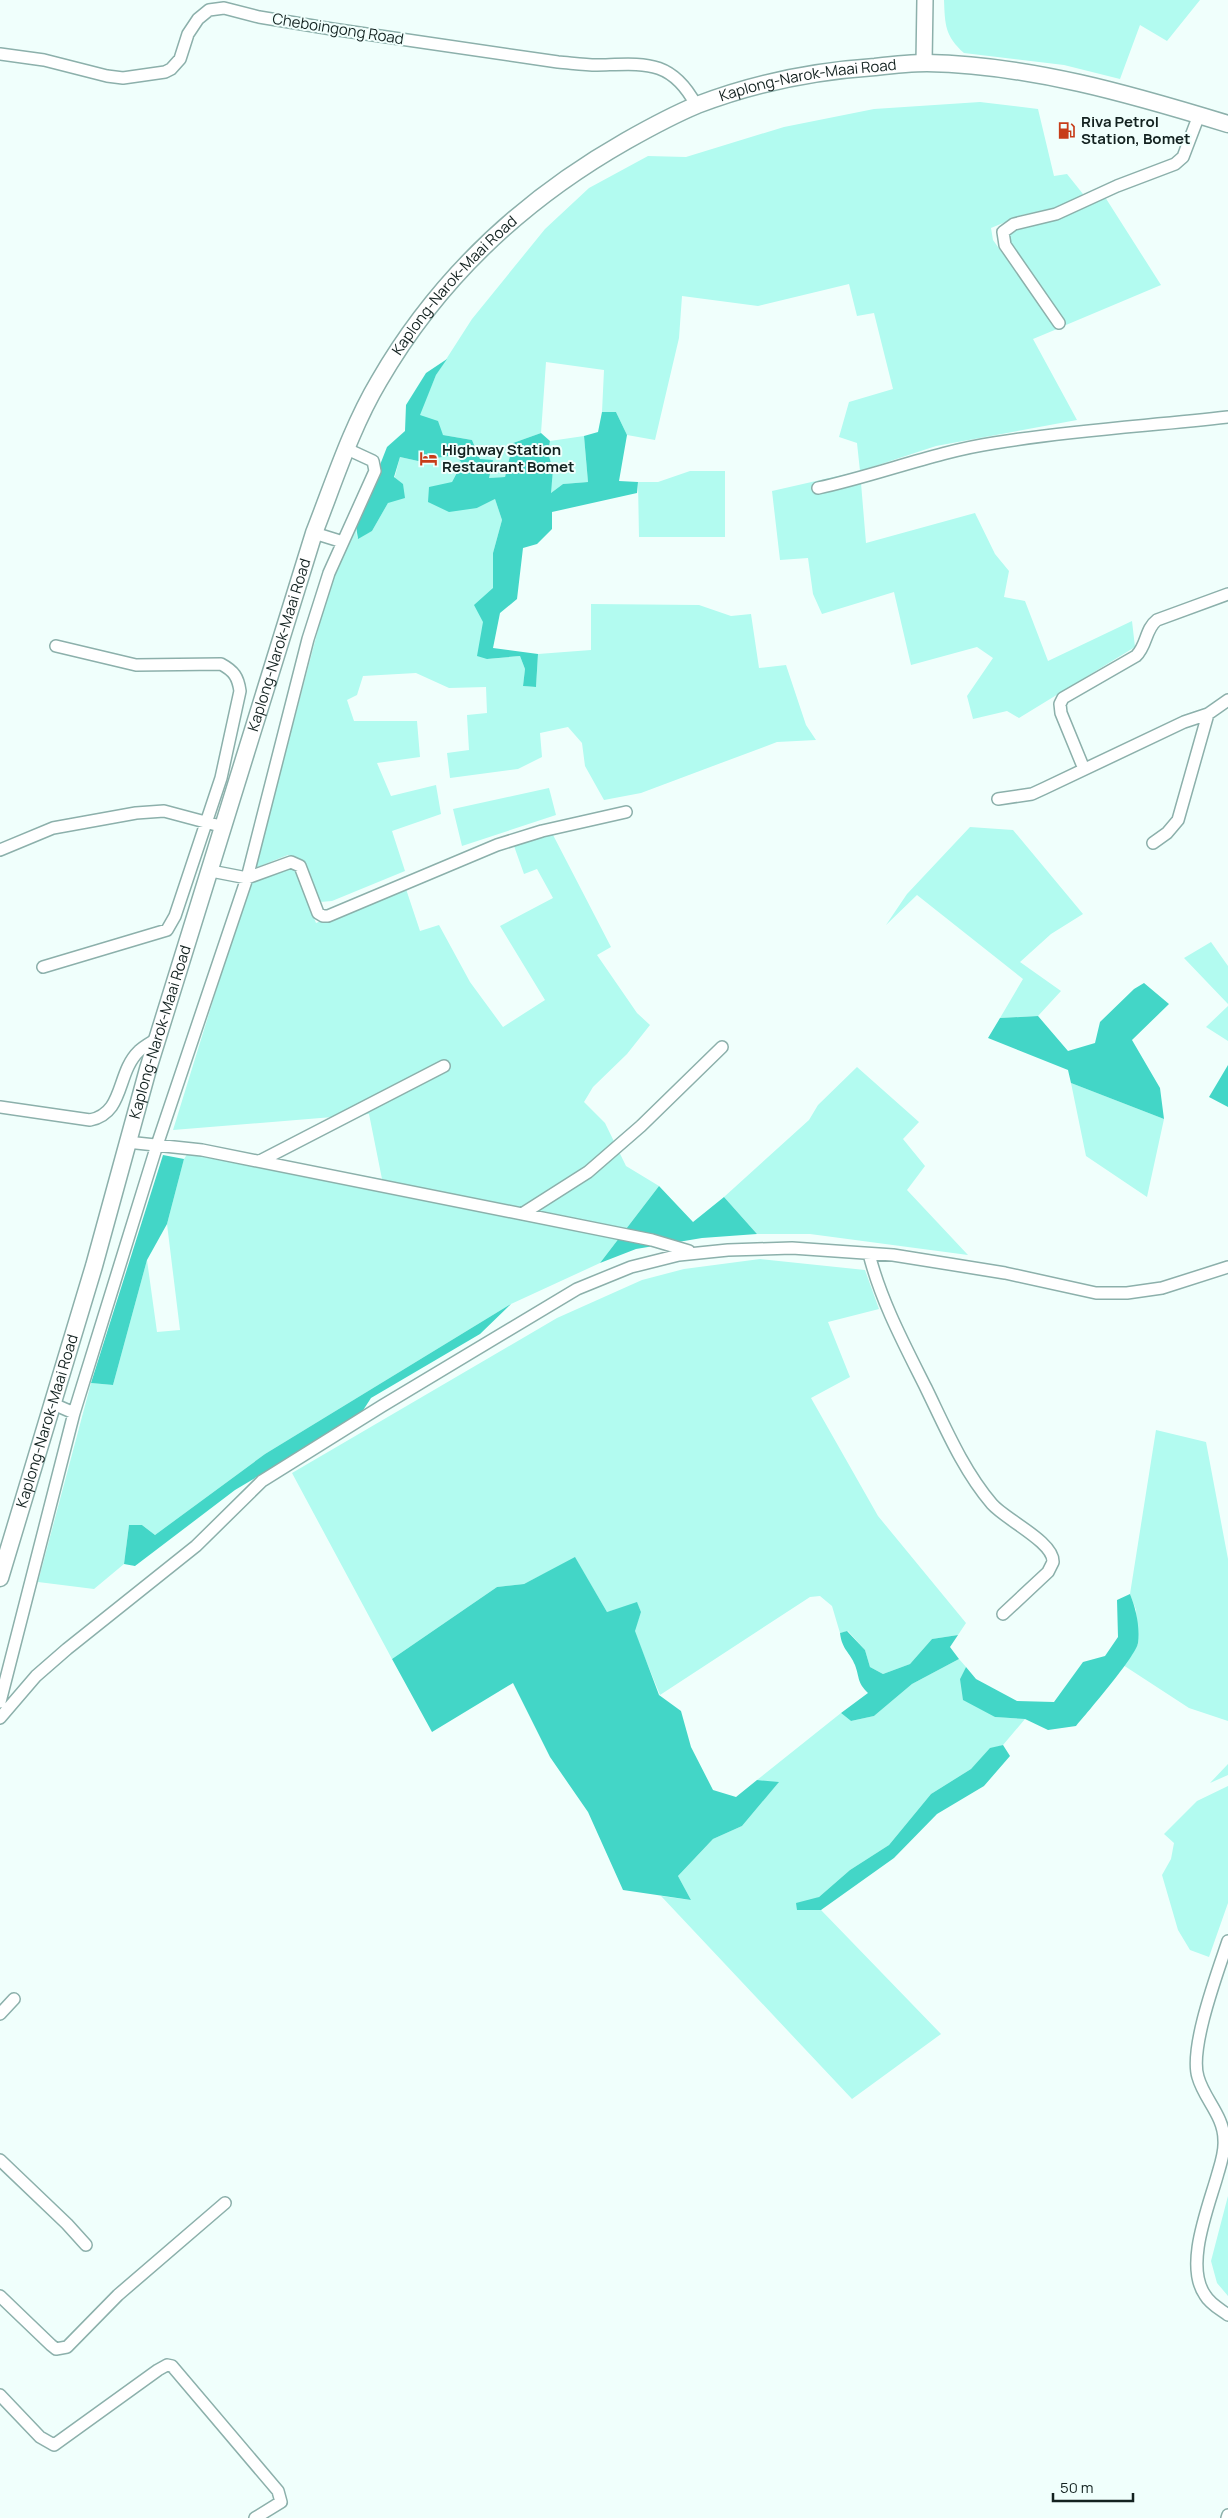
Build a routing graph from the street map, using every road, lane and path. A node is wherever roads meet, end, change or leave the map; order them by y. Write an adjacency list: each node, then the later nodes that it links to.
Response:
1 (924, 0): 3 (main road)
2 (0, 54): 4 (street, Cheboingong Road)
3 (924, 63): 4 (highway, Kaplong-Narok-Maai Road); 5 (highway, Kaplong-Narok-Maai Road)
4 (696, 105): 9 (highway, Kaplong-Narok-Maai Road)
5 (1199, 115): 6 (highway, Kaplong-Narok-Maai Road); 7 (street)
6 (1228, 124)
7 (1059, 323)
8 (1228, 417): 10 (street)
9 (347, 449): 11 (highway, Kaplong-Narok-Maai Road); 12 (street)
10 (818, 488)
11 (314, 533): 12 (street); 21 (highway, Kaplong-Narok-Maai Road)
12 (343, 542): 25 (street)
13 (1228, 594): 17 (street)
14 (56, 646): 20 (street)
15 (1228, 700): 16 (street)
16 (1208, 714): 17 (street); 22 (street)
17 (1084, 769): 18 (street)
18 (998, 799)
19 (626, 812): 25 (street)
20 (205, 822): 21 (street); 23 (street); 26 (street)
21 (224, 827): 24 (highway, Kaplong-Narok-Maai Road)
22 (1153, 843)
23 (0, 850)
24 (211, 871): 25 (street); 27 (highway, Kaplong-Narok-Maai Road)
25 (247, 878): 32 (street)
26 (42, 967)
27 (158, 1038): 30 (street); 31 (highway, Kaplong-Narok-Maai Road)
28 (722, 1047): 34 (street)
29 (444, 1066): 33 (street)
30 (0, 1107)
31 (127, 1142): 32 (street); 38 (highway, Kaplong-Narok-Maai Road)
32 (157, 1145): 33 (street); 39 (street)
33 (260, 1161): 34 (street)
34 (522, 1214): 35 (street)
35 (694, 1253): 36 (street); 43 (street)
36 (869, 1254): 37 (street); 41 (street)
37 (1228, 1267)
38 (51, 1403): 39 (street); 40 (highway, Kaplong-Narok-Maai Road)
39 (74, 1413): 42 (street)
40 (0, 1578)
41 (1003, 1614)
42 (0, 1702)
43 (0, 1718)
44 (1228, 1941): 51 (street)
45 (14, 1999): 46 (street)
46 (0, 2014)
47 (0, 2160): 49 (street)
48 (225, 2203): 50 (street)
49 (86, 2245)
50 (0, 2296)
51 (1228, 2314)
52 (0, 2395): 53 (street)
53 (255, 2518)

